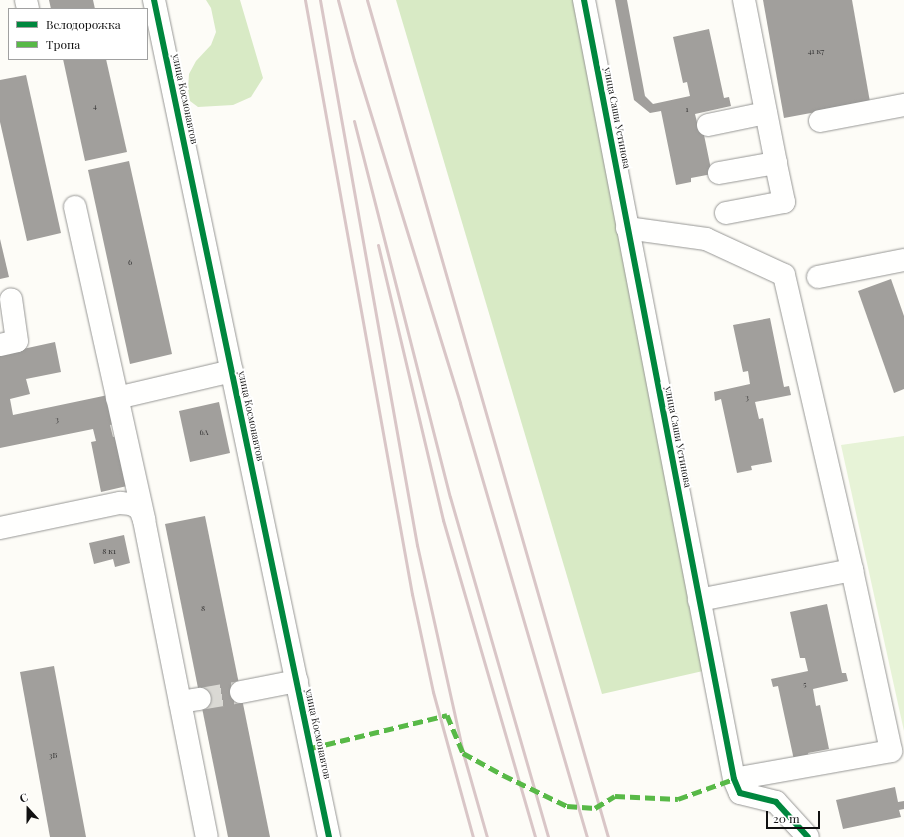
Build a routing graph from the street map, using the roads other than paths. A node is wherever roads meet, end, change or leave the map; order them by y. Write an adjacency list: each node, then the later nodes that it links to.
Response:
1 (154, 0): 17 (street, улица Космонавтов)
2 (584, 0): 12 (street, улица Саши Устинова)
3 (744, 0): 5 (street)
4 (904, 105): 6 (street)
5 (766, 113): 7 (street); 8 (street)
6 (820, 121)
7 (708, 125)
8 (776, 163): 9 (street); 11 (street)
9 (719, 173)
10 (75, 207): 18 (street)
11 (726, 213)
12 (628, 228): 21 (street); 22 (street, улица Саши Устинова)
13 (904, 260): 14 (street)
14 (818, 277)
15 (11, 299): 16 (street)
16 (0, 345)
17 (232, 371): 18 (street); 23 (street, улица Космонавтов)
18 (118, 398): 19 (street)
19 (144, 520): 20 (street); 26 (street)
20 (0, 528)
21 (852, 570): 22 (street); 25 (street)
22 (699, 600): 25 (street, улица Саши Устинова)
23 (296, 681): 24 (street); 27 (street, улица Космонавтов)
24 (241, 692)
25 (734, 779): 28 (street, улица Саши Устинова)
26 (207, 837)
27 (329, 837)
28 (808, 837)

